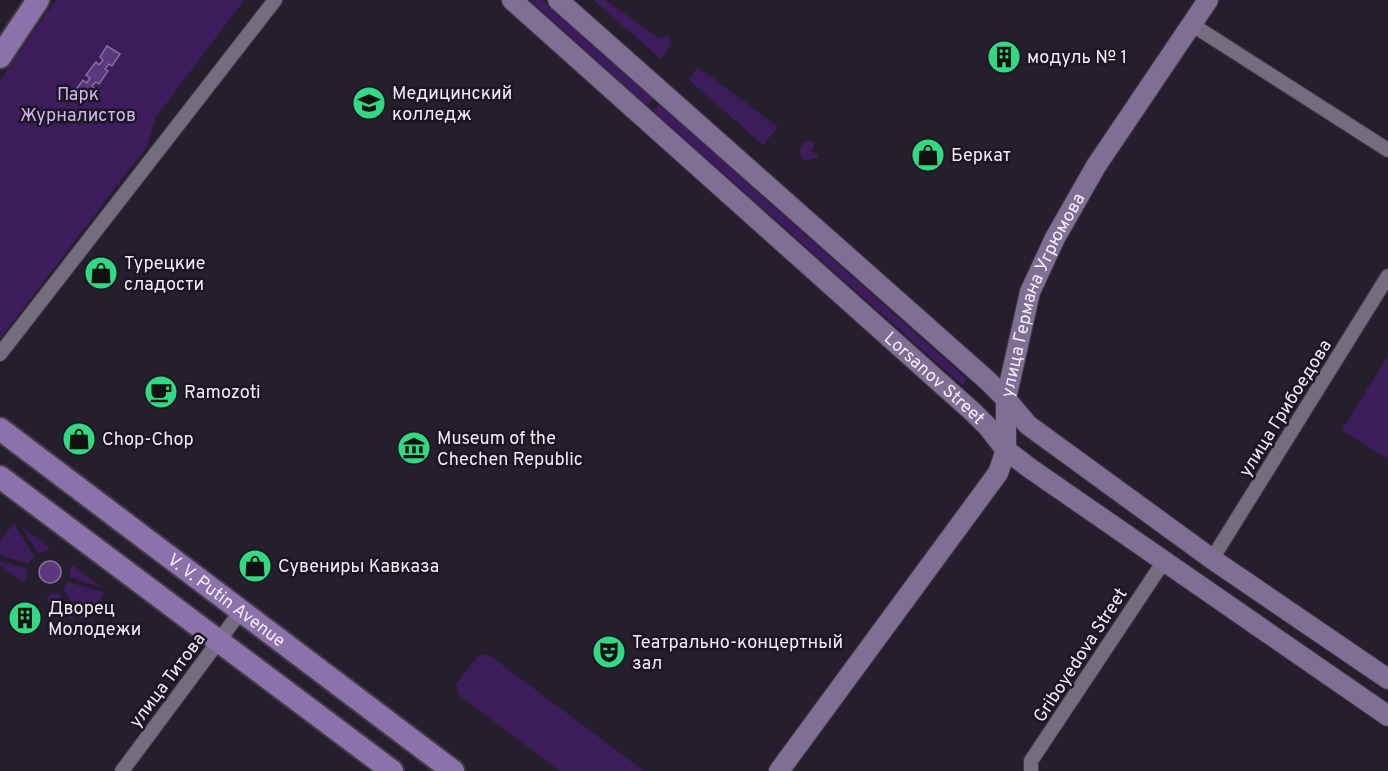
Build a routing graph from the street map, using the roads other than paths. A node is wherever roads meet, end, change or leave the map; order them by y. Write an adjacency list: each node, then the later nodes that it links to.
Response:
1 (21, 0): 8 (main road)
2 (38, 0): 9 (main road)
3 (275, 0): 12 (street)
4 (512, 0): 15 (main road, Lorsanov Street)
5 (558, 0): 13 (main road, Lorsanov Street)
6 (1208, 0): 7 (main road, улица Германа Угрюмова)
7 (1191, 24): 10 (street); 13 (main road, улица Германа Угрюмова)
8 (0, 30)
9 (0, 57)
10 (1388, 150)
11 (1388, 276): 17 (street, улица Грибоедова)
12 (0, 354)
13 (1006, 399): 15 (main road, улица Германа Угрюмова); 17 (main road, Lorsanov Street)
14 (0, 429): 19 (main road, V. V. Putin Avenue)
15 (1006, 450): 18 (main road, Lorsanov Street); 26 (main road, улица Германа Угрюмова)
16 (0, 477): 20 (main road, V. V. Putin Avenue)
17 (1212, 559): 21 (main road, Lorsanov Street)
18 (1164, 561): 22 (main road, Lorsanov Street); 27 (street, Griboyedova Street)
19 (242, 611): 20 (street, улица Титова); 25 (main road, V. V. Putin Avenue)
20 (219, 641): 23 (street, улица Титова); 24 (main road, V. V. Putin Avenue)
21 (1388, 679)
22 (1388, 716)
23 (122, 771)
24 (392, 771)
25 (453, 771)
26 (779, 771)
27 (1031, 771)

